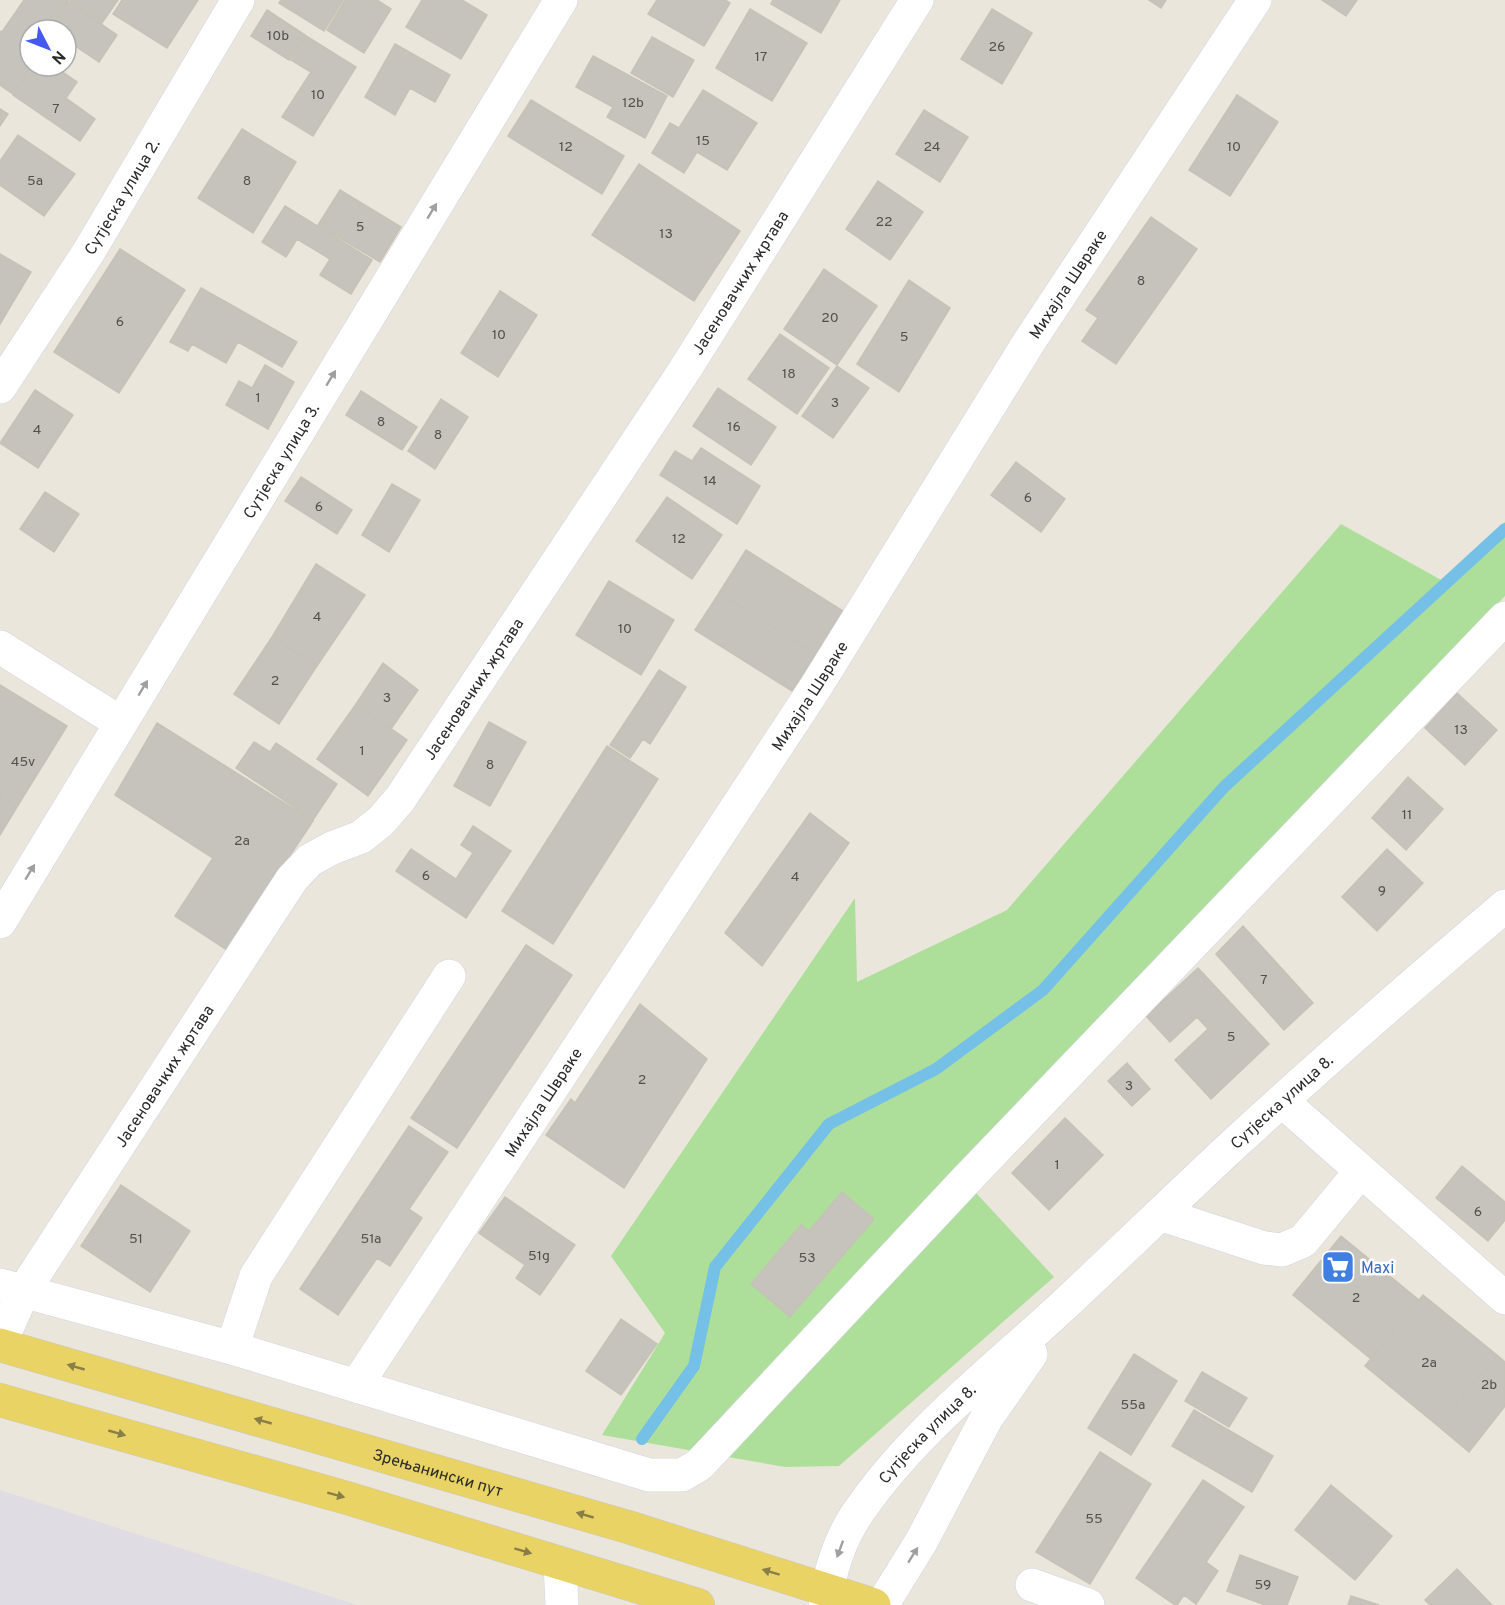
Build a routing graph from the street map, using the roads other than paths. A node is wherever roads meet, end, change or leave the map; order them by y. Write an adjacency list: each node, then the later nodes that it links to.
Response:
1 (238, 0): 5 (street, Сутјеска улица 2.)
2 (561, 0): 8 (street, Сутјеска улица 3., one-way to 2)
3 (917, 0): 15 (street, Јасеновачких жртава)
4 (1255, 0): 20 (street, Михајла Швраке)
5 (0, 387)
6 (1505, 618): 20 (street)
7 (0, 647): 8 (street)
8 (121, 723): 10 (street, Сутјеска улица 3., one-way to 8)
9 (1505, 906): 12 (street, Сутјеска улица 8.)
10 (0, 922)
11 (449, 976): 19 (street)
12 (1282, 1101): 13 (street); 14 (street, Сутјеска улица 8.)
13 (1361, 1171): 14 (street); 16 (street)
14 (1160, 1215): 17 (street, Сутјеска улица 8.)
15 (12, 1288): 18 (street, Јасеновачких жртава); 19 (street)
16 (1505, 1298)
17 (1064, 1305): 24 (street, Сутјеска улица 8., one-way to 24); 28 (street, Сутјеска улица 8., one-way to 17)
18 (0, 1345): 24 (main road, Зрењанински пут, one-way to 18)
19 (232, 1348): 20 (street)
20 (356, 1386)
21 (0, 1400): 22 (main road, one-way to 22)
22 (560, 1563): 25 (street); 26 (main road)
23 (1032, 1585): 29 (street)
24 (826, 1597): 27 (main road, Зрењанински пут)
25 (562, 1605)
26 (698, 1605)
27 (874, 1605)
28 (882, 1605)
29 (1088, 1605)

